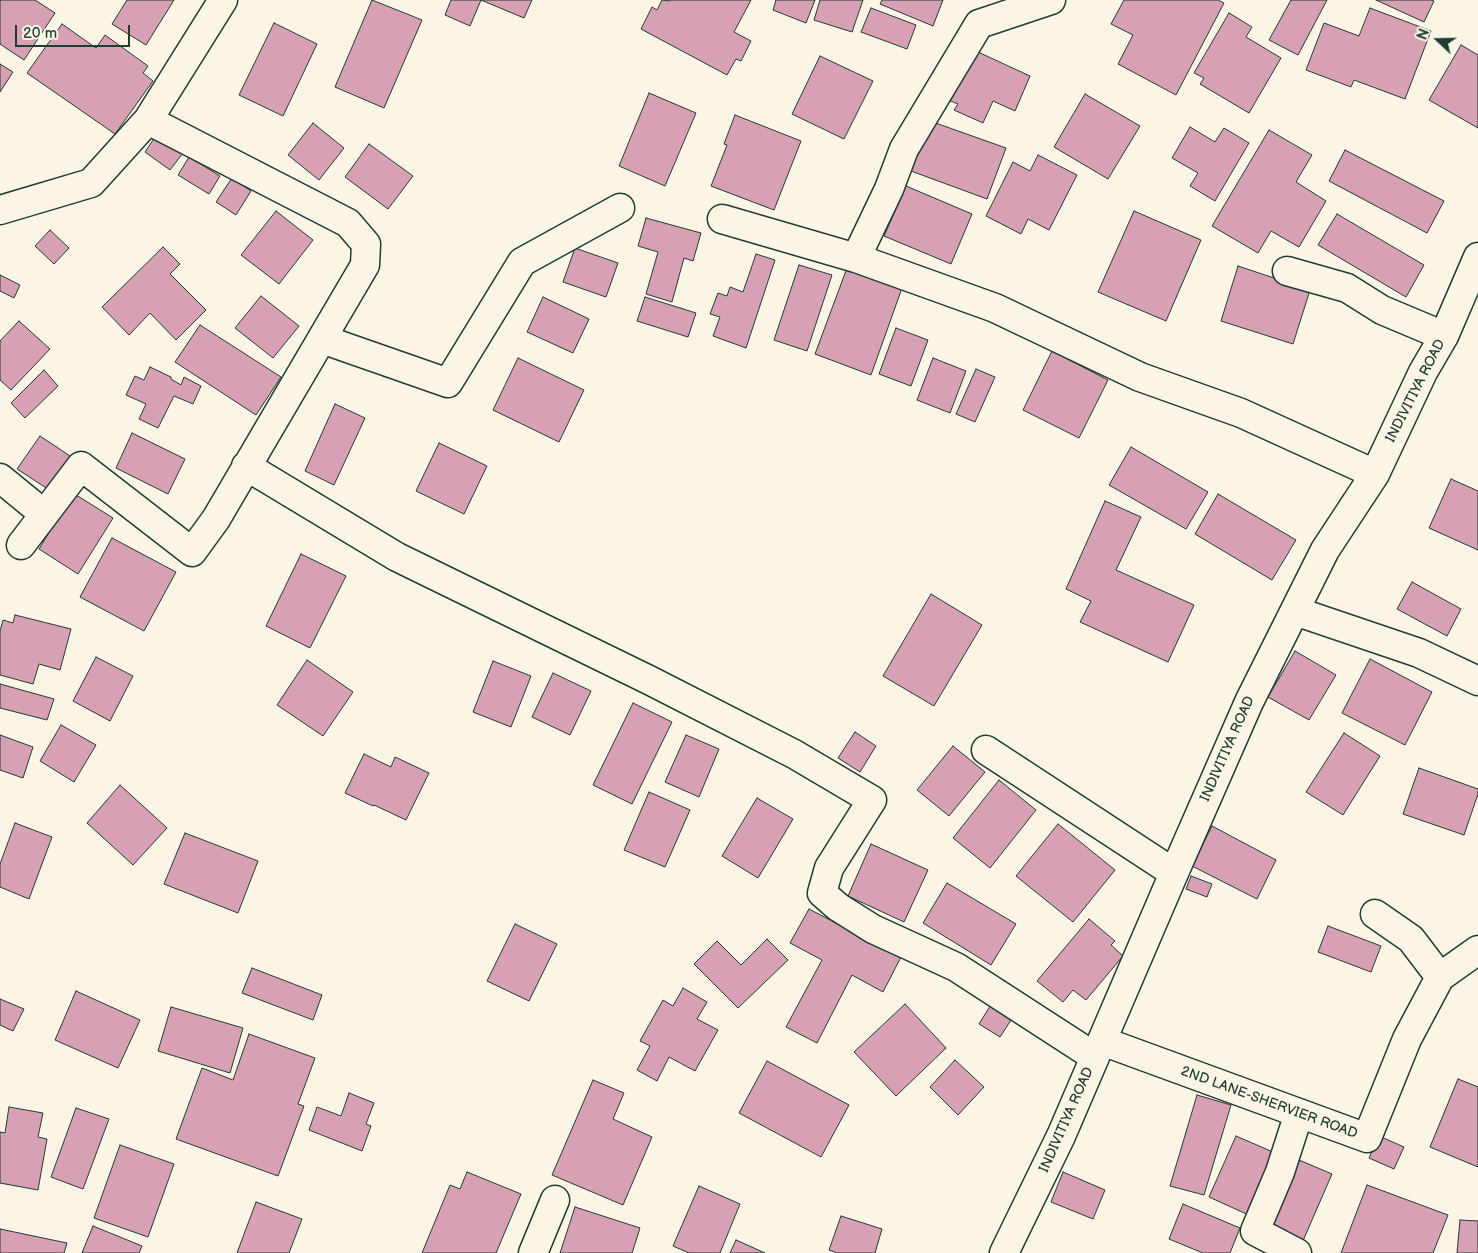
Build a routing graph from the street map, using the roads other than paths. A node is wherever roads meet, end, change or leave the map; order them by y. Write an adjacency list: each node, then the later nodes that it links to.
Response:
1 (223, 0): 3 (street)
2 (1051, 0): 8 (street)
3 (148, 120): 5 (street); 11 (street)
4 (620, 208): 11 (street)
5 (0, 210)
6 (722, 219): 8 (street)
7 (1478, 257): 10 (street, INDIVITIYA ROAD)
8 (856, 258): 13 (street)
9 (1287, 272): 10 (street)
10 (1444, 336): 13 (street, INDIVITIYA ROAD)
11 (322, 339): 12 (street)
12 (246, 466): 15 (street); 24 (street, 2ND LANE-SHERVIER ROAD)
13 (1375, 474): 17 (street, INDIVITIYA ROAD)
14 (0, 478): 15 (street)
15 (44, 514): 16 (street)
16 (21, 545)
17 (1294, 611): 18 (street); 20 (street, INDIVITIYA ROAD)
18 (1478, 681)
19 (986, 750): 20 (street)
20 (1174, 873): 24 (street, INDIVITIYA ROAD)
21 (1375, 914): 23 (street)
22 (1478, 950): 23 (street, 2ND LANE-SHERVIER ROAD)
23 (1440, 976): 25 (street, 2ND LANE-SHERVIER ROAD)
24 (1099, 1049): 25 (street, 2ND LANE-SHERVIER ROAD); 28 (street, INDIVITIYA ROAD)
25 (1299, 1113): 29 (street)
26 (555, 1200): 27 (street)
27 (533, 1253)
28 (1004, 1253)
29 (1297, 1253)

